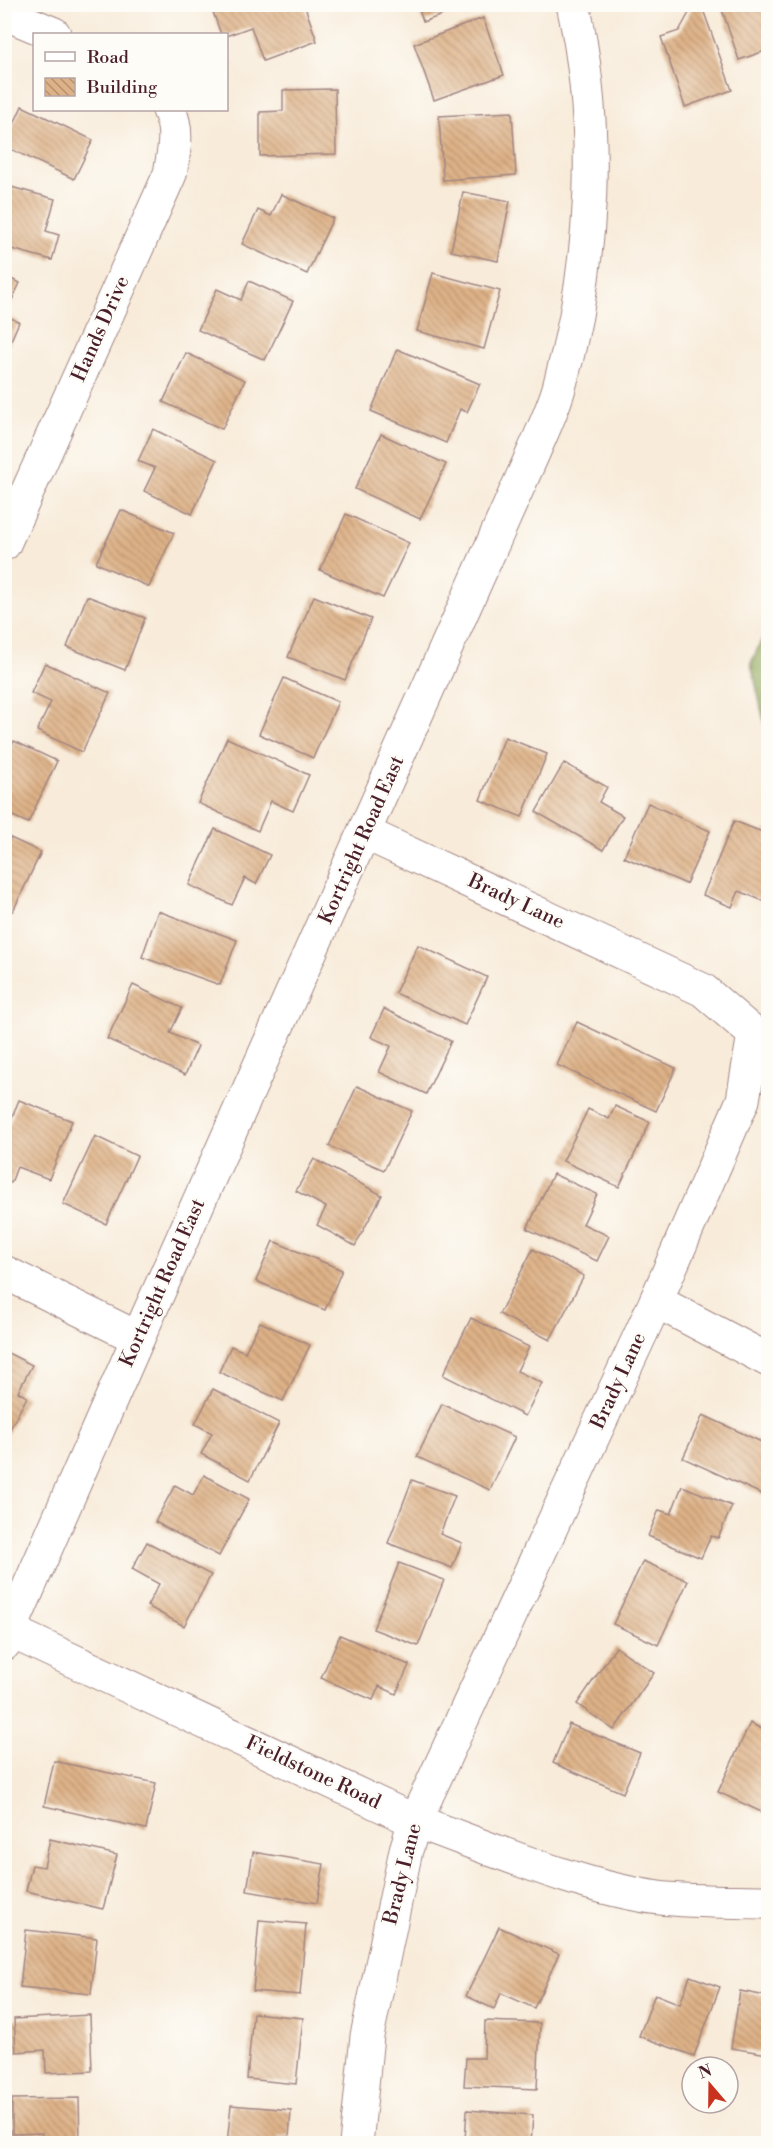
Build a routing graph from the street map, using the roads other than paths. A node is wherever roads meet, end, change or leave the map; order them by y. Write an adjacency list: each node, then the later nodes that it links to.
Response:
1 (573, 4): 6 (street, Kortright Road East)
2 (4, 13): 3 (street)
3 (52, 33)
4 (169, 111): 5 (street, Hands Drive)
5 (4, 544)
6 (365, 833): 8 (street, Brady Lane); 9 (street, Kortright Road East)
7 (4, 1272): 9 (street)
8 (656, 1301): 10 (street); 12 (street, Brady Lane)
9 (138, 1338): 11 (street, Kortright Road East)
10 (768, 1360)
11 (7, 1637): 12 (street, Fieldstone Road)
12 (415, 1821): 13 (street, Fieldstone Road); 14 (street, Brady Lane)
13 (768, 1902)
14 (356, 2144)

